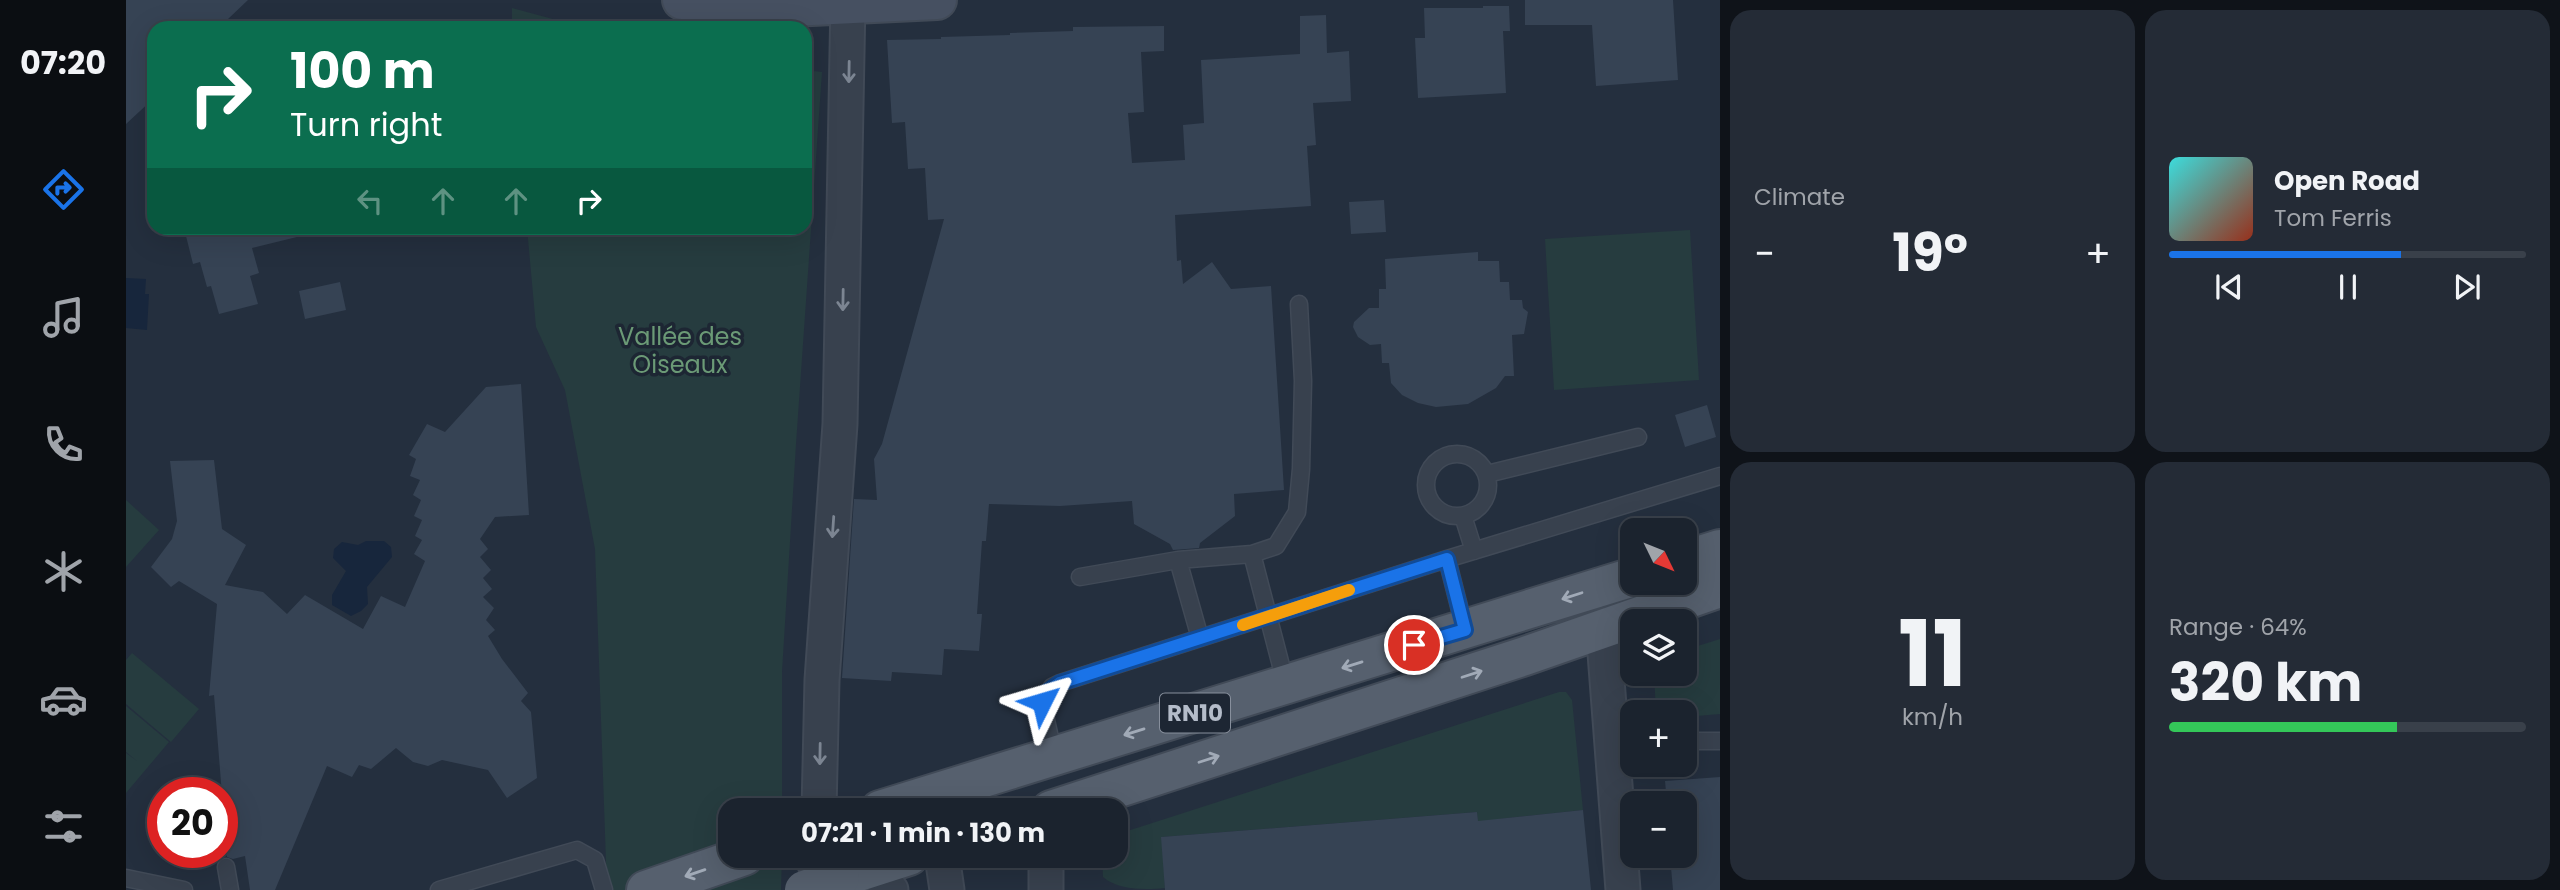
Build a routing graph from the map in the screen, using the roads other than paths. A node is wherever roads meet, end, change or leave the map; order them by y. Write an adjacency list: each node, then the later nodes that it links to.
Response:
1 (682, 0): 3 (street)
2 (937, 0): 3 (street)
3 (848, 2): 28 (street, one-way to 28)
4 (1299, 304): 11 (lane)
5 (1638, 436): 6 (lane)
6 (1487, 474): 8 (lane); 8 (lane)
7 (1720, 476): 10 (lane)
8 (1463, 516): 10 (lane)
9 (1720, 549): 12 (main road)
10 (1474, 551): 13 (lane)
11 (1252, 554): 14 (lane); 18 (lane)
12 (1698, 556)
13 (1447, 559): 18 (lane); 20 (lane)
14 (1178, 560): 15 (lane); 21 (lane)
15 (1080, 578)
16 (1620, 581): 20 (main road, RN10, one-way to 20)
17 (1720, 588): 19 (main road, RN10)
18 (1268, 616): 21 (lane); 22 (lane)
19 (1603, 627): 23 (street); 30 (main road, RN10, one-way to 19)
20 (1465, 630): 22 (main road, RN10, one-way to 22)
21 (1200, 638): 26 (lane)
22 (1286, 685): 26 (main road, RN10, one-way to 26)
23 (1620, 731)
24 (1697, 741): 25 (lane)
25 (1720, 741)
26 (1054, 757): 29 (main road, RN10)
27 (1622, 777): 46 (street)
28 (819, 798)
29 (919, 798)
30 (1088, 798)
31 (718, 865): 42 (main road, one-way to 42)
32 (226, 868): 39 (lane)
33 (872, 868): 36 (main road)
34 (944, 868): 44 (street)
35 (1046, 868): 45 (street)
36 (847, 876): 43 (main road, bridge)
37 (126, 878): 38 (lane)
38 (184, 890)
39 (230, 890)
40 (439, 890): 41 (lane)
41 (604, 890)
42 (646, 890)
43 (804, 890)
44 (947, 890)
45 (1046, 890)
46 (1623, 890)

